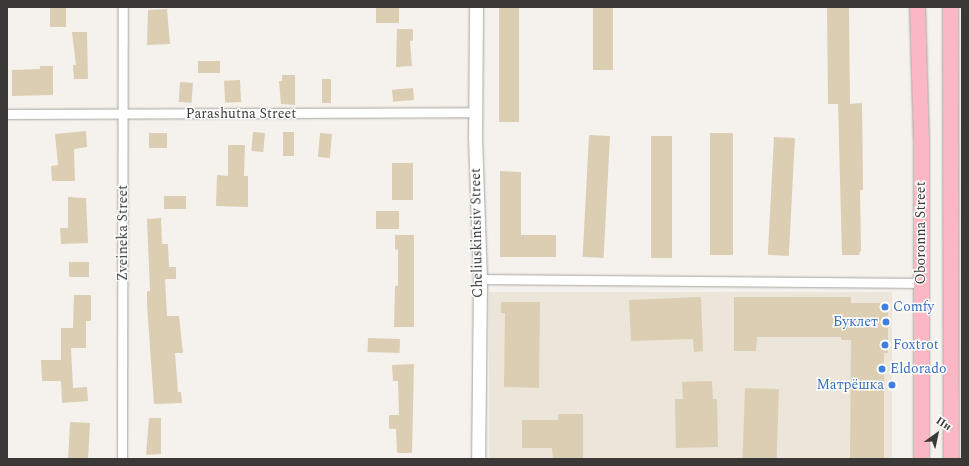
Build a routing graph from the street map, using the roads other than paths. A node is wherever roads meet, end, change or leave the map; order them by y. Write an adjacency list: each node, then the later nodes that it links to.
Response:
1 (123, 7): 7 (street, Zveineka Street)
2 (476, 7): 5 (street, Cheliuskintsiv Street)
3 (917, 7): 9 (main road, Oboronna Street)
4 (950, 7): 13 (main road)
5 (475, 112): 7 (street, Parashutna Street); 8 (street, Cheliuskintsiv Street)
6 (7, 114): 7 (street, Parashutna Street)
7 (124, 115): 10 (street, Zveineka Street)
8 (480, 279): 9 (street); 11 (street, Cheliuskintsiv Street)
9 (921, 282): 12 (main road, Oboronna Street)
10 (122, 459)
11 (478, 459)
12 (921, 459)
13 (951, 459)

